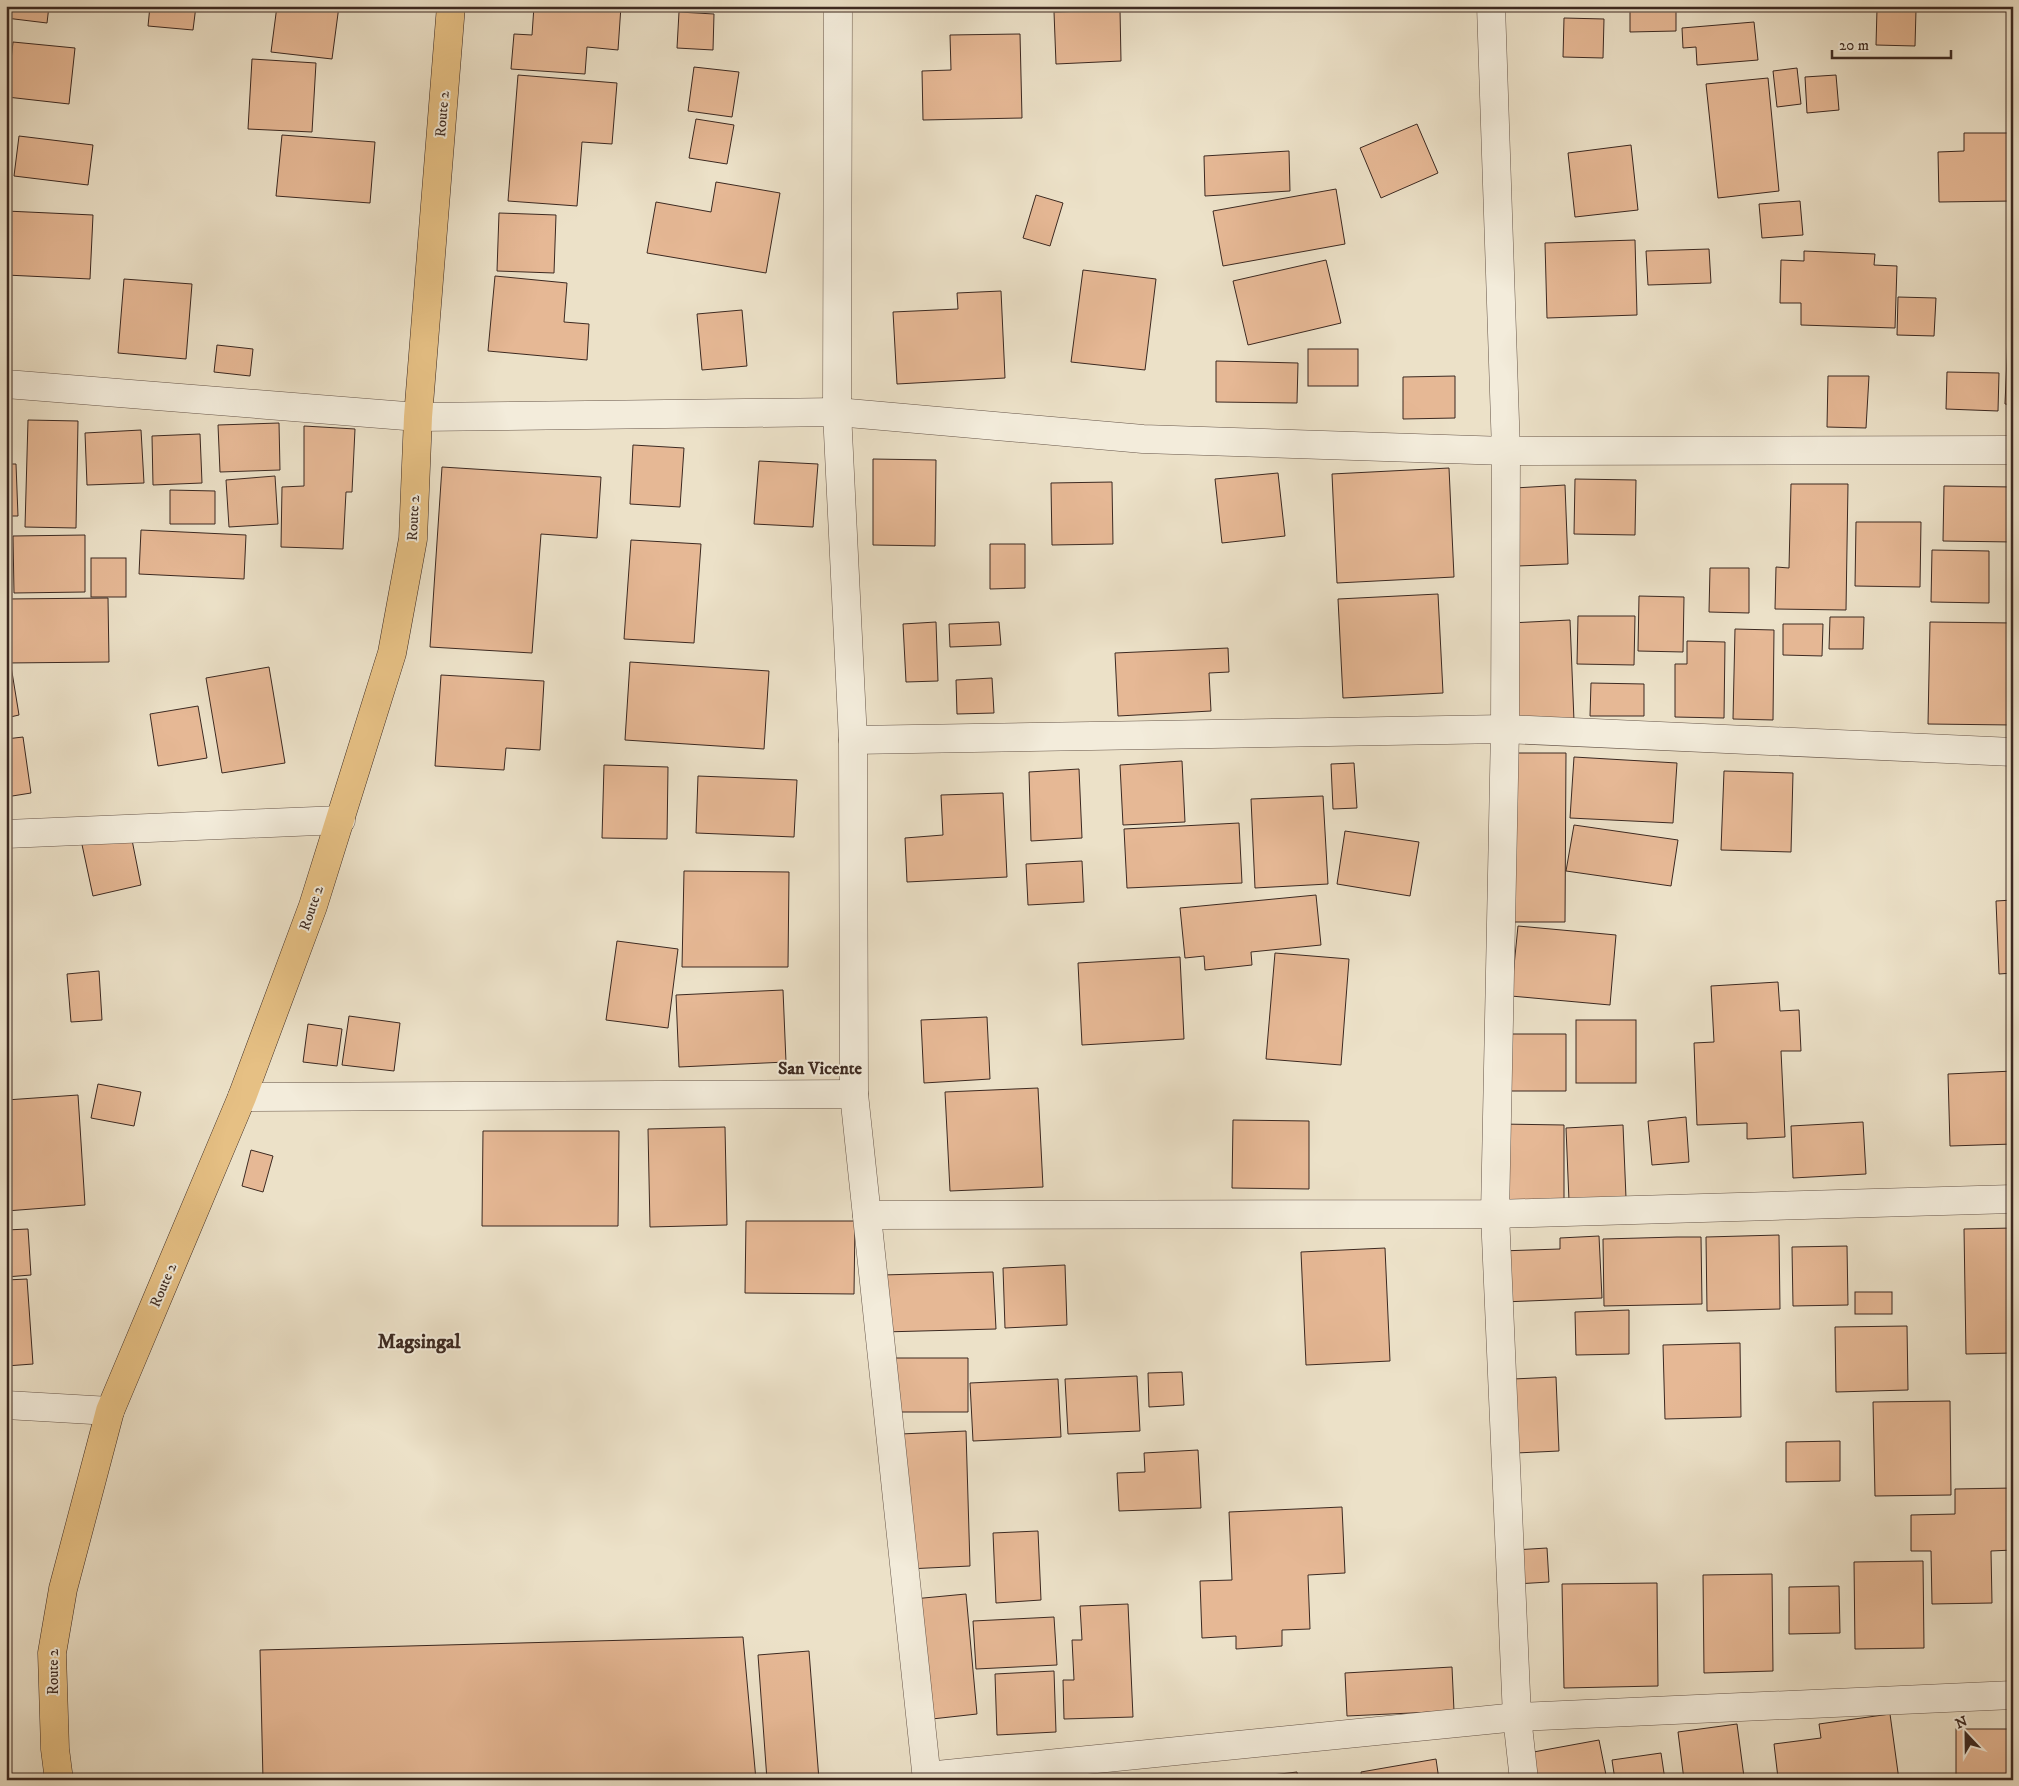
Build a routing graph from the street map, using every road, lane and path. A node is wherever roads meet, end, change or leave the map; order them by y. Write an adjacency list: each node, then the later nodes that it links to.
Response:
1 (452, 6): 6 (highway, Route 2)
2 (838, 6): 5 (street)
3 (1491, 6): 8 (street)
4 (6, 384): 6 (street)
5 (837, 412): 6 (street); 8 (street); 10 (street)
6 (418, 417): 12 (highway, Route 2)
7 (2013, 450): 8 (street)
8 (1506, 451): 9 (street)
9 (1505, 729): 10 (street); 11 (street); 17 (street)
10 (853, 740): 14 (street)
11 (2013, 752)
12 (341, 820): 13 (street); 15 (highway, Route 2)
13 (6, 834)
14 (854, 1094): 15 (street); 18 (street)
15 (242, 1096): 20 (highway, Route 2)
16 (2013, 1199): 17 (street)
17 (1495, 1214): 18 (street); 22 (street)
18 (868, 1215): 23 (street)
19 (6, 1405): 20 (street)
20 (110, 1411): 24 (highway, Route 2)
21 (2013, 1695): 22 (street)
22 (1517, 1717): 23 (street); 25 (street)
23 (927, 1778)
24 (59, 1780)
25 (1524, 1780)

